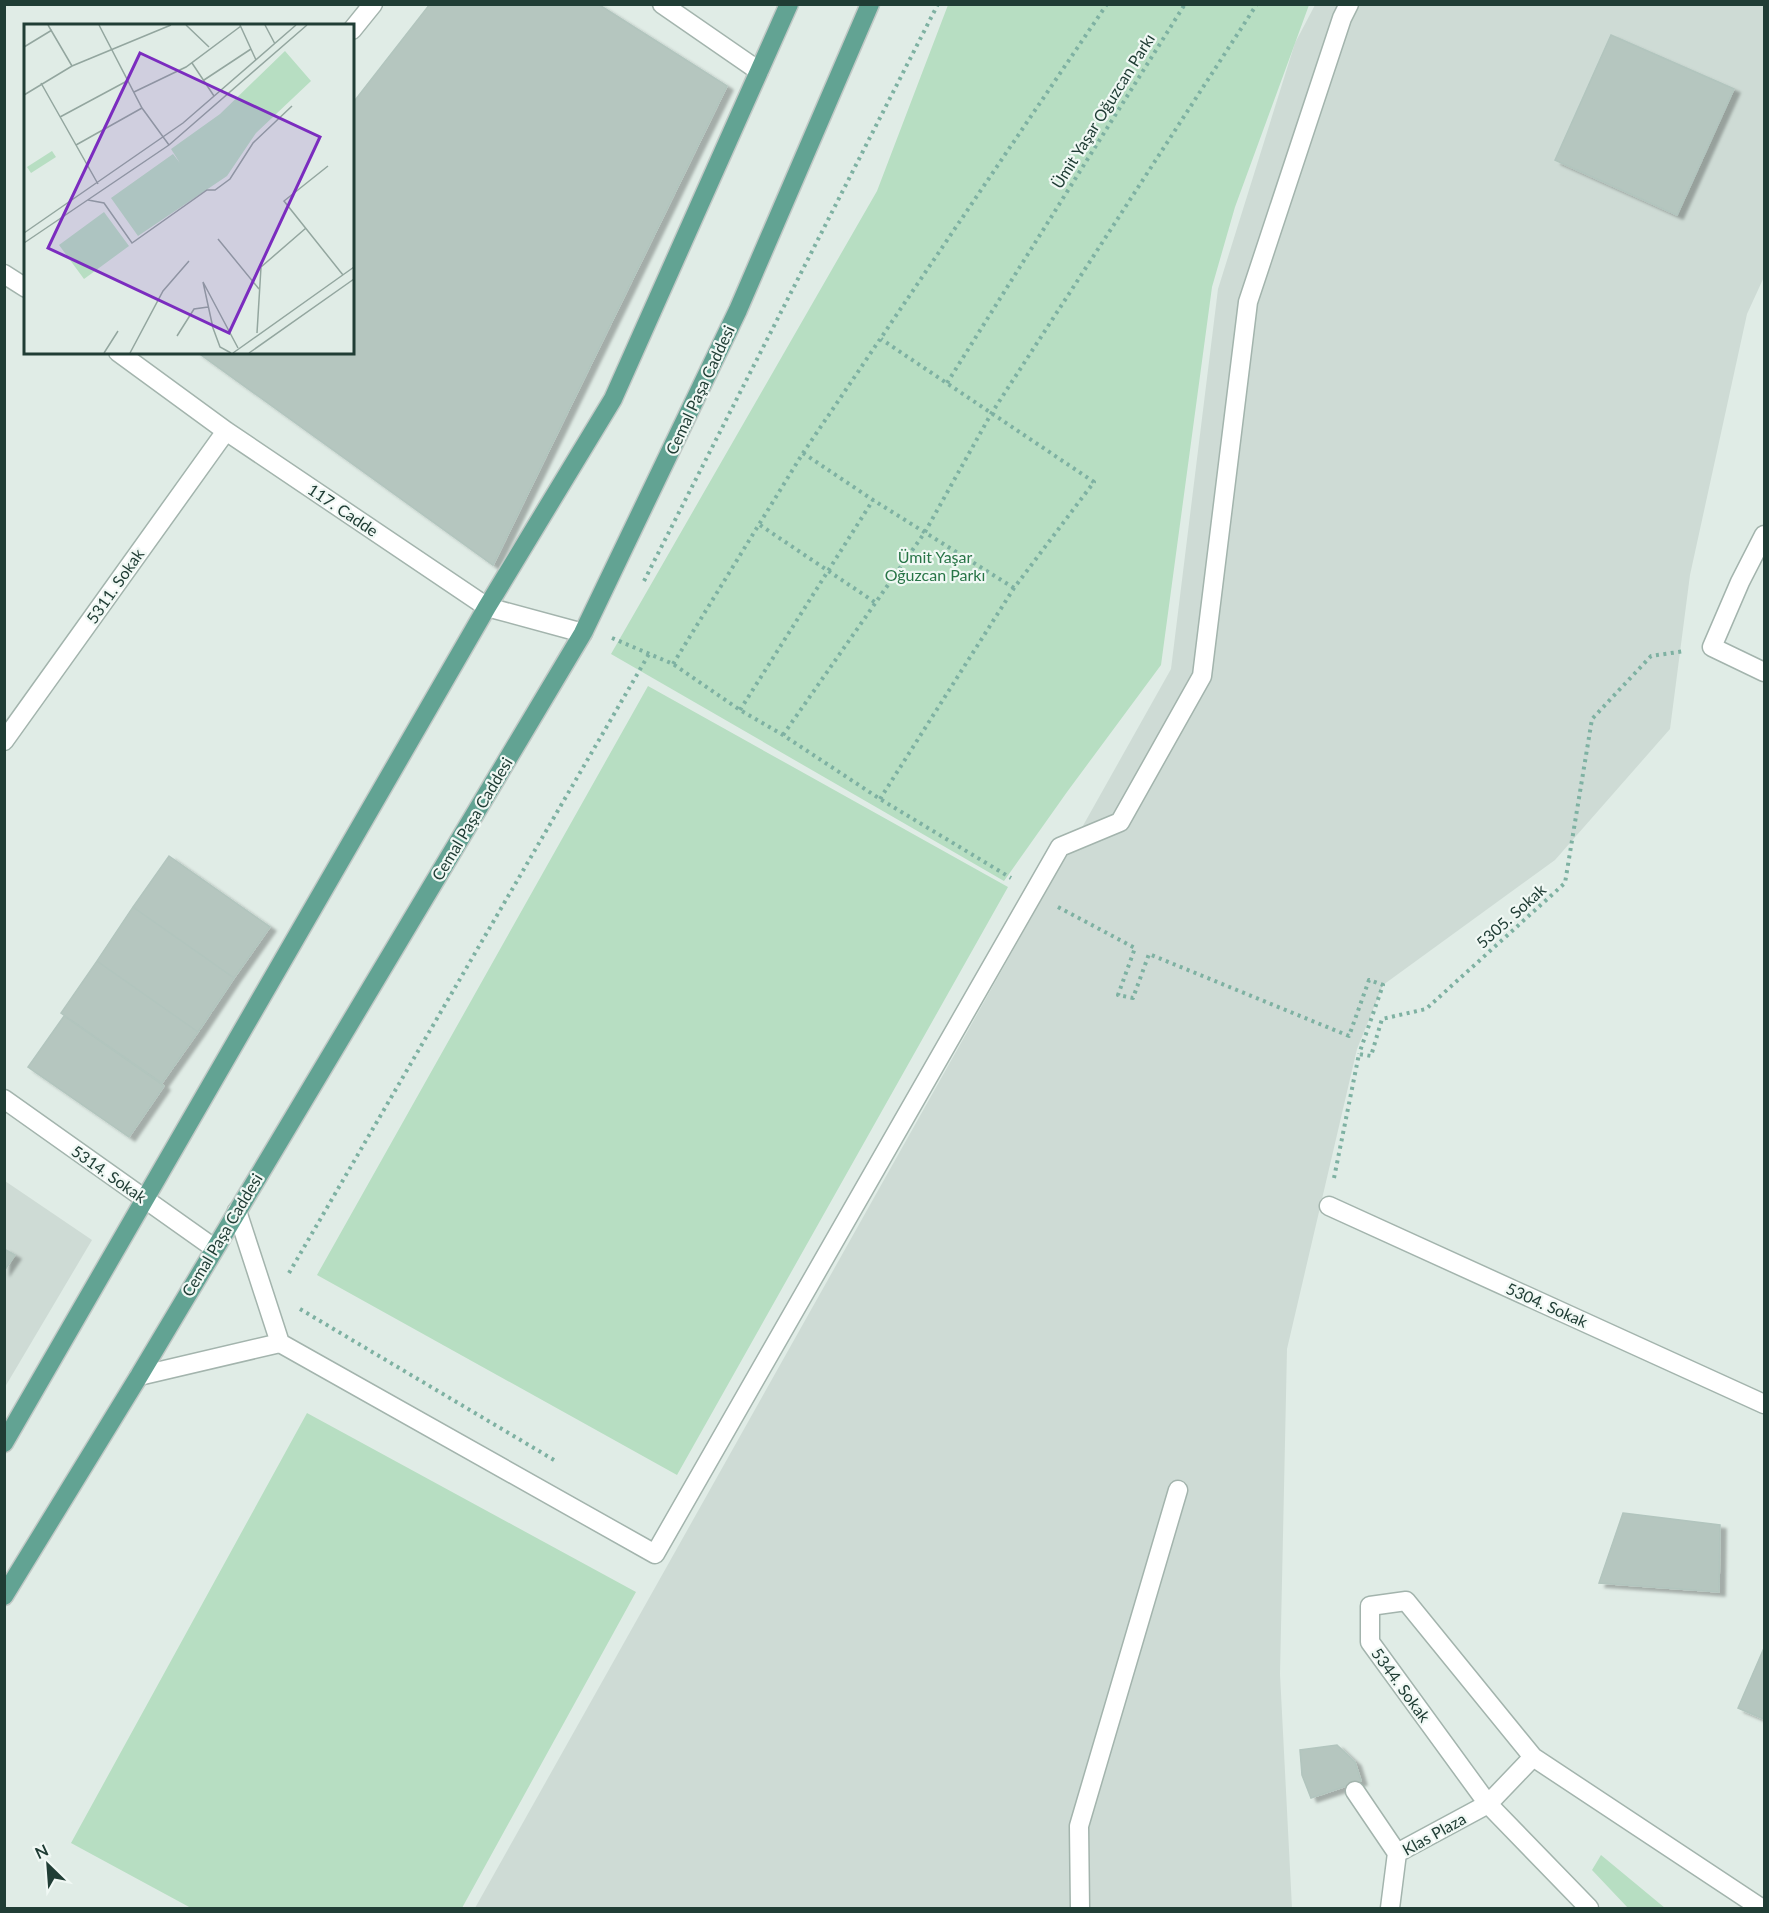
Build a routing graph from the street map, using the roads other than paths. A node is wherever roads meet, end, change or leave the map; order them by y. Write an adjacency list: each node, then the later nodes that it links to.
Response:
1 (373, 4): 6 (street)
2 (662, 4): 7 (street)
3 (789, 4): 7 (main road)
4 (870, 4): 14 (main road, Cemal Paşa Caddesi)
5 (1349, 4): 22 (street)
6 (354, 28)
7 (759, 71): 13 (main road)
8 (4, 274): 9 (street)
9 (24, 287)
10 (121, 354): 11 (street, 117. Cadde)
11 (226, 430): 13 (street, 117. Cadde); 16 (street, 5311. Sokak)
12 (1764, 535): 15 (street)
13 (488, 607): 14 (street, 117. Cadde); 18 (main road)
14 (583, 633): 20 (main road, Cemal Paşa Caddesi)
15 (1764, 672)
16 (4, 741)
17 (4, 1100): 18 (street, 5314. Sokak)
18 (146, 1200): 21 (street, 5314. Sokak); 25 (main road)
19 (1329, 1206): 24 (street, 5304. Sokak)
20 (237, 1211): 21 (main road, Cemal Paşa Caddesi); 22 (street)
21 (214, 1248): 23 (main road, Cemal Paşa Caddesi)
22 (280, 1343): 23 (street)
23 (139, 1376): 27 (main road, Cemal Paşa Caddesi)
24 (1764, 1404)
25 (4, 1443)
26 (1178, 1490): 32 (street)
27 (4, 1596)
28 (1533, 1757): 30 (street); 30 (street, 5344. Sokak); 35 (street, 5344. Sokak)
29 (1354, 1791): 31 (street)
30 (1488, 1804): 31 (street, Klas Plaza); 34 (street, 5344. Sokak)
31 (1397, 1853): 33 (street, Klas Plaza)
32 (1080, 1908)
33 (1390, 1908)
34 (1589, 1908)
35 (1761, 1908)

